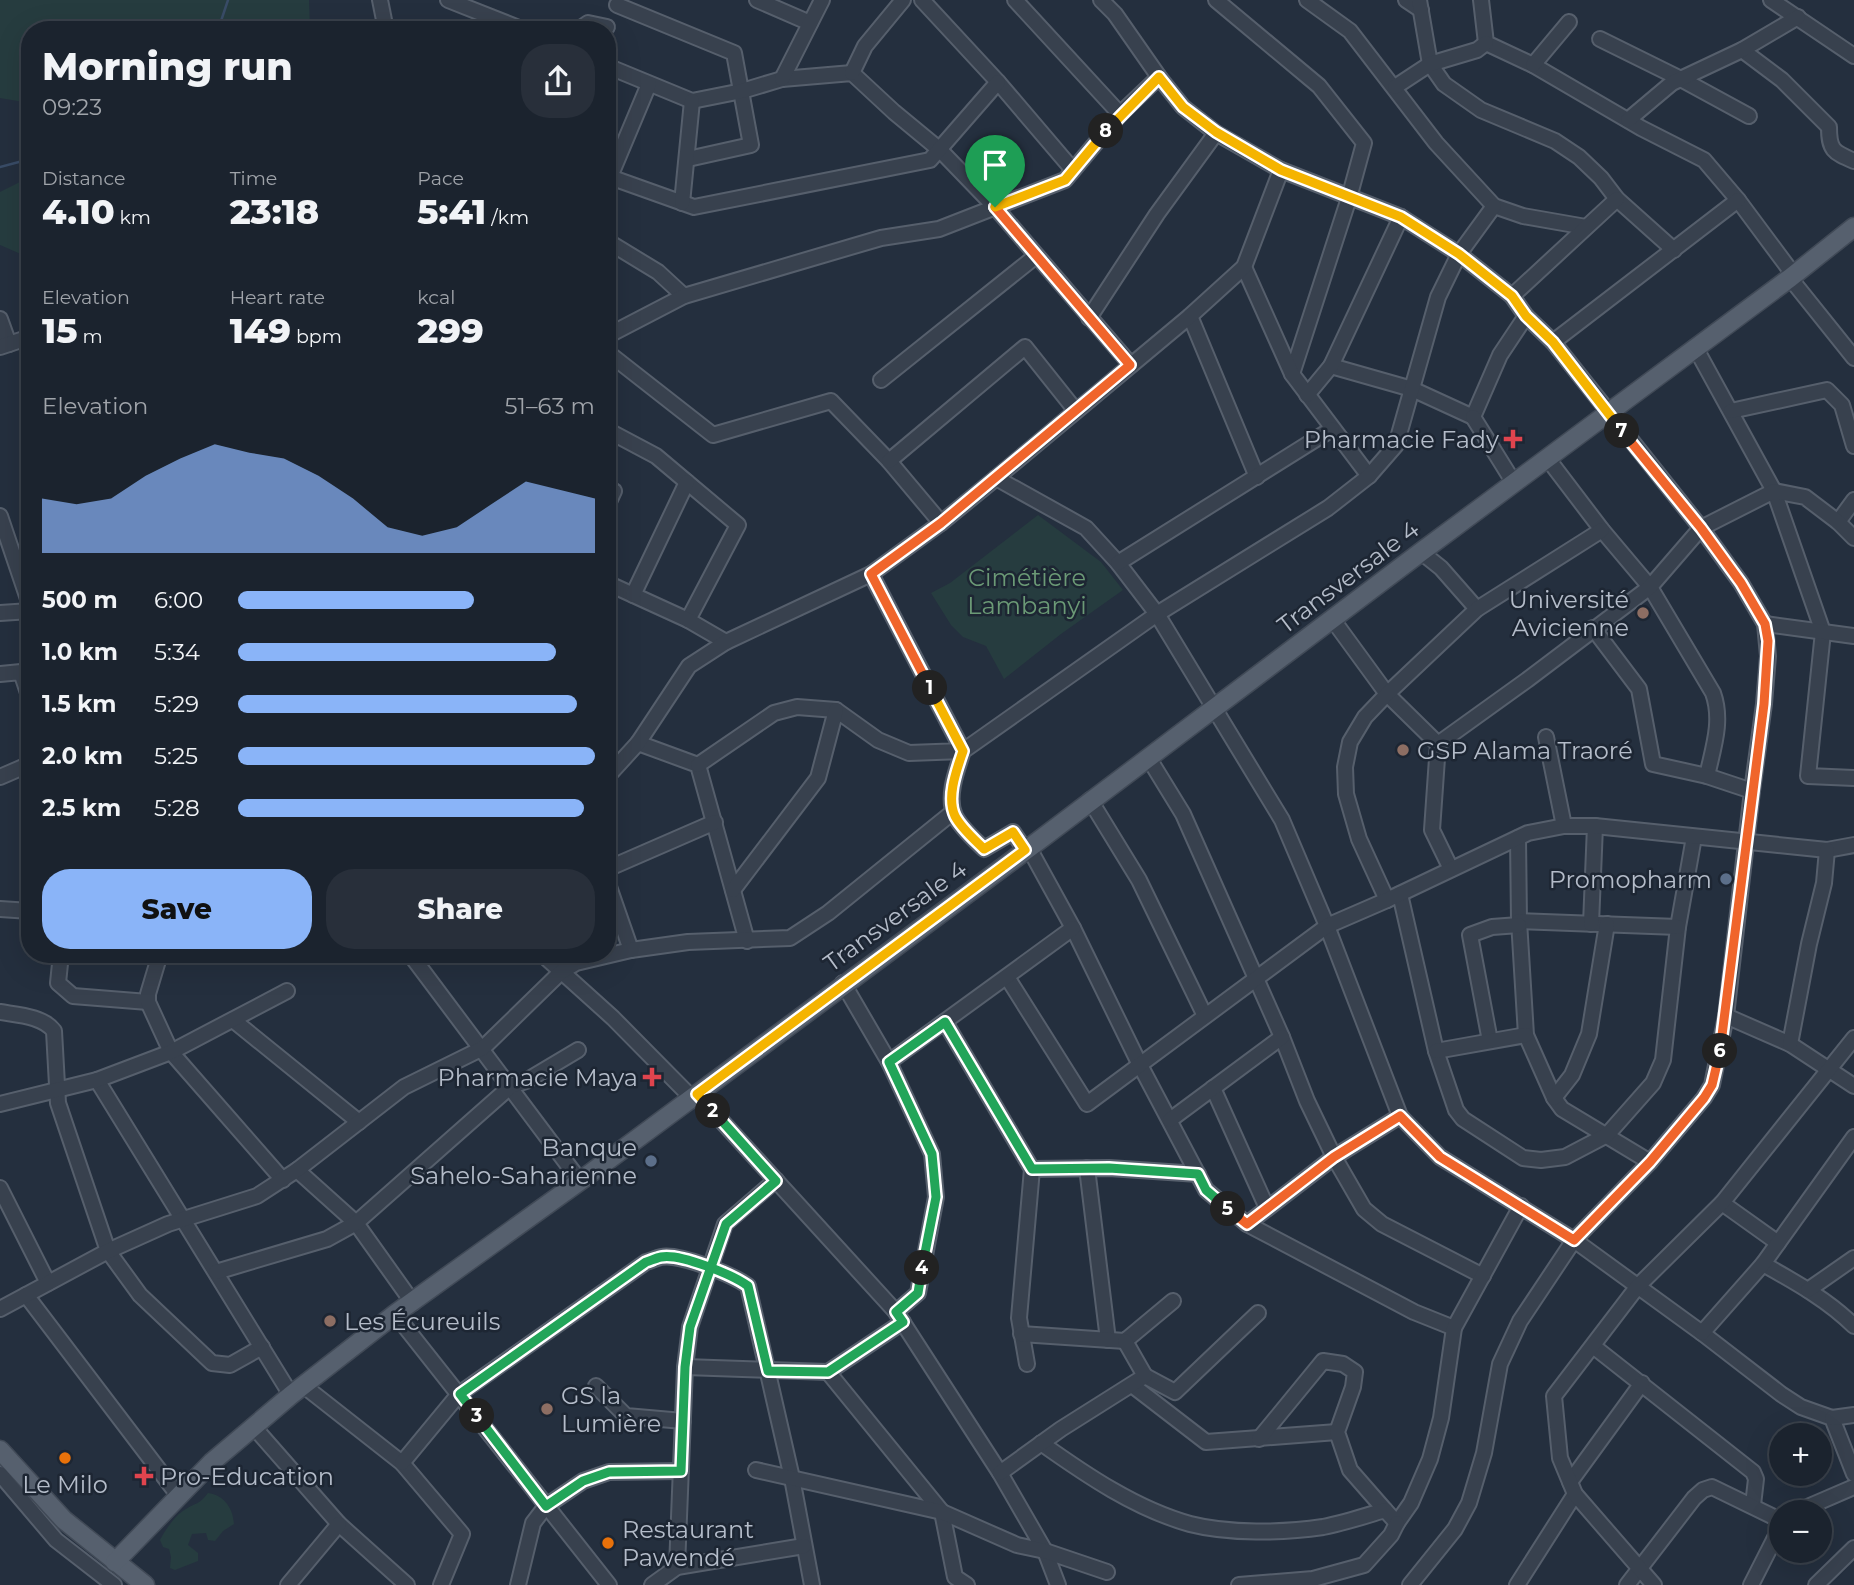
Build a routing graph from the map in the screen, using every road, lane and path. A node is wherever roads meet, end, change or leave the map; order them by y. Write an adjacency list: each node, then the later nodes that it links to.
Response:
1 (380, 0): 17 (street)
2 (757, 0): 21 (street)
3 (822, 0): 21 (street)
4 (903, 0): 29 (street)
5 (922, 0): 33 (street)
6 (1014, 0): 38 (street)
7 (1216, 0): 49 (street)
8 (1307, 0): 35 (street)
9 (1406, 0): 15 (street)
10 (1481, 0): 23 (street)
11 (1771, 0): 16 (street)
12 (455, 1): 18 (street)
13 (618, 2): 19 (street); 36 (street)
14 (1106, 2): 30 (street)
15 (1420, 5): 26 (street)
16 (1798, 17): 24 (street); 25 (street)
17 (384, 21)
18 (503, 21)
19 (610, 21)
20 (1569, 22): 27 (street)
21 (810, 23): 31 (street)
22 (1601, 39): 32 (street)
23 (1486, 43): 26 (street); 27 (street)
24 (1742, 50): 32 (street); 45 (street)
25 (1854, 56)
26 (1430, 64): 35 (street); 50 (street)
27 (1533, 65): 40 (street)
28 (616, 70): 34 (street)
29 (852, 73): 31 (street); 42 (street)
30 (1159, 77): 38 (street); 41 (street)
31 (782, 79): 36 (street)
32 (1681, 79): 39 (street); 40 (street)
33 (998, 82): 42 (street); 46 (street)
34 (649, 84): 37 (street); 44 (street)
35 (1395, 87): 53 (street)
36 (741, 91): 37 (street); 43 (street)
37 (692, 101): 43 (street)
38 (1120, 114): 46 (street)
39 (1749, 116)
40 (1628, 120): 51 (street)
41 (1216, 132): 47 (street); 68 (street)
42 (940, 150): 52 (street); 54 (street)
43 (688, 159): 52 (street)
44 (616, 160)
45 (1854, 161)
46 (1073, 170): 54 (street)
47 (1281, 170): 49 (street); 62 (street)
48 (616, 182): 52 (street)
49 (1349, 198): 55 (street); 79 (street)
50 (1617, 199): 57 (street); 59 (street)
51 (1738, 200): 59 (street); 63 (street)
52 (682, 203)
53 (1494, 206): 57 (street); 60 (street)
54 (995, 207): 61 (street); 64 (street)
55 (1401, 217): 60 (street); 78 (street)
56 (1854, 226): 63 (main road, Transversale 4)
57 (1586, 227): 65 (street)
58 (616, 246): 64 (street)
59 (1674, 250): 72 (street)
60 (1459, 254): 65 (street); 81 (street)
61 (1036, 256): 68 (street); 80 (street)
62 (1244, 267): 66 (street); 79 (street)
63 (1792, 276): 74 (main road, Transversale 4); 75 (street)
64 (684, 296): 70 (street)
65 (1512, 296): 67 (street)
66 (1190, 316): 77 (street); 93 (street)
67 (1526, 316): 72 (street); 86 (street)
68 (1090, 318): 77 (street)
69 (0, 319): 73 (street)
70 (616, 331)
71 (21, 340): 73 (street)
72 (1553, 342): 85 (street)
73 (4, 345)
74 (1695, 347): 84 (street); 85 (main road, Transversale 4)
75 (1852, 353)
76 (616, 359): 91 (street)
77 (1130, 365): 83 (street)
78 (1331, 366): 81 (street); 82 (street)
79 (1292, 374): 82 (street)
80 (881, 380)
81 (1412, 389): 86 (street); 92 (street)
82 (1307, 396): 87 (street)
83 (1076, 411): 91 (street); 94 (street)
84 (1731, 411): 89 (street); 97 (street)
85 (1608, 414): 90 (main road, Transversale 4); 102 (street)
86 (1473, 417): 96 (street)
87 (1332, 429): 92 (street); 93 (street)
88 (616, 435): 95 (street)
89 (1854, 446)
90 (1548, 458): 96 (main road, Transversale 4); 103 (street)
91 (889, 461): 101 (street)
92 (1368, 476): 116 (street)
93 (1257, 477): 107 (street)
94 (996, 478): 101 (street); 107 (street)
95 (687, 482): 112 (street); 117 (street)
96 (1514, 483): 106 (main road, Transversale 4)
97 (1774, 491): 100 (street); 102 (street); 121 (street)
98 (1854, 500): 100 (street)
99 (0, 516): 105 (street)
100 (1839, 522): 104 (street)
101 (941, 523): 108 (street)
102 (1701, 528): 111 (street); 119 (street)
103 (1602, 530): 111 (street); 113 (street)
104 (1854, 538)
105 (4, 539): 109 (street)
106 (1421, 552): 113 (street); 118 (main road, Transversale 4)
107 (1118, 562): 116 (street)
108 (871, 574): 123 (street); 132 (street)
109 (21, 582)
110 (616, 587): 112 (street)
111 (1650, 587): 120 (street); 137 (street)
112 (633, 595): 117 (street)
113 (1477, 609): 126 (street)
114 (21, 612): 115 (street)
115 (0, 613)
116 (1157, 614): 127 (street); 132 (street)
117 (688, 620): 123 (street)
118 (1334, 620): 126 (street); 127 (main road, Transversale 4)
119 (1765, 624): 121 (street); 140 (street)
120 (1593, 628): 131 (street); 137 (street)
121 (1823, 632): 122 (street); 139 (street)
122 (1854, 636)
123 (726, 642): 130 (street)
124 (21, 672): 125 (street)
125 (0, 674)
126 (1387, 694): 131 (street); 155 (street)
127 (1214, 708): 133 (main road, Transversale 4); 162 (street)
128 (836, 710): 132 (street); 134 (street); 154 (street)
129 (1546, 737): 144 (street)
130 (638, 743): 134 (street); 136 (street)
131 (1438, 744): 153 (street)
132 (963, 751): 142 (street)
133 (1148, 757): 141 (main road, Transversale 4); 175 (street)
134 (698, 765): 143 (street)
135 (21, 768): 138 (street)
136 (616, 768)
137 (1707, 776): 140 (street)
138 (0, 777)
139 (1854, 778)
140 (1752, 791): 148 (street)
141 (1090, 800): 150 (main road, Transversale 4); 180 (street)
142 (953, 812): 150 (street); 165 (street)
143 (715, 822): 152 (street); 154 (street)
144 (1564, 825): 145 (street); 147 (street)
145 (1595, 826): 146 (street); 160 (street)
146 (1694, 837): 148 (street); 163 (street)
147 (1518, 838): 153 (street); 159 (street)
148 (1746, 842): 151 (street); 181 (street)
149 (1854, 845): 151 (street)
150 (1027, 849): 164 (street); 176 (main road, Transversale 4)
151 (1827, 850): 188 (street)
152 (616, 865)
153 (1451, 869): 155 (street)
154 (733, 890): 165 (street)
155 (1394, 897): 162 (street); 191 (street)
156 (616, 907): 166 (street)
157 (0, 909): 158 (street)
158 (21, 910)
159 (1519, 923): 160 (street); 184 (street); 187 (street)
160 (1591, 924): 161 (street)
161 (1607, 924): 163 (street); 202 (street)
162 (1327, 926): 175 (street); 204 (street)
163 (1678, 927): 207 (street)
164 (1073, 928): 174 (street); 194 (street)
165 (747, 941): 166 (street)
166 (631, 950): 167 (street)
167 (616, 954)
168 (60, 963): 178 (street)
169 (157, 963): 178 (street)
170 (417, 963): 189 (street)
171 (552, 963): 173 (street)
172 (576, 963): 173 (street)
173 (561, 972): 189 (street); 201 (street)
174 (1007, 977): 183 (street); 194 (street)
175 (1257, 980): 180 (street); 185 (street)
176 (843, 984): 193 (street); 201 (main road, Transversale 4)
177 (287, 991): 182 (street)
178 (148, 1002): 192 (street)
179 (0, 1012): 200 (street)
180 (1205, 1016): 194 (street)
181 (1726, 1016): 188 (street); 210 (street)
182 (233, 1020): 192 (street); 206 (street)
183 (945, 1022): 193 (street); 212 (street)
184 (1526, 1035): 187 (street); 202 (street)
185 (1282, 1037): 199 (street); 209 (street)
186 (1854, 1038): 195 (street)
187 (1490, 1041): 191 (street)
188 (1790, 1044): 195 (street)
189 (483, 1048): 197 (street); 206 (street)
190 (578, 1050): 197 (street)
191 (1436, 1051): 207 (street)
192 (171, 1052): 196 (street); 215 (street)
193 (889, 1062): 242 (street)
194 (1140, 1065): 205 (street)
195 (1830, 1069): 198 (street); 219 (street)
196 (97, 1080): 200 (street); 222 (street)
197 (512, 1086): 216 (street); 223 (street)
198 (1854, 1086)
199 (1213, 1088): 205 (street); 221 (street)
200 (58, 1091): 203 (street); 227 (street)
201 (695, 1096): 216 (main road, Transversale 4); 217 (street)
202 (1554, 1098): 207 (street)
203 (0, 1104)
204 (1400, 1116): 209 (street); 220 (street)
205 (1170, 1120): 214 (street)
206 (359, 1122): 213 (street)
207 (1607, 1135): 210 (street)
208 (1854, 1137): 226 (street)
209 (1334, 1157): 221 (street); 232 (street)
210 (1650, 1162): 225 (street)
211 (1087, 1168): 212 (street); 214 (street); 247 (street)
212 (1032, 1169): 246 (street)
213 (297, 1170): 215 (street); 223 (street)
214 (1198, 1174): 224 (street)
215 (283, 1180): 222 (street)
216 (580, 1181): 238 (main road, Transversale 4)
217 (776, 1181): 230 (street); 242 (street)
218 (0, 1188): 233 (street)
219 (1723, 1203): 226 (street); 234 (street)
220 (1521, 1206): 225 (street); 232 (street)
221 (1267, 1208): 224 (street)
222 (184, 1219): 227 (street); 231 (street)
223 (356, 1223): 231 (street); 238 (street)
224 (1247, 1224): 244 (street)
225 (1574, 1240): 234 (street); 307 (street)
226 (1778, 1243): 229 (street)
227 (108, 1251): 233 (street); 250 (street)
228 (1854, 1258): 235 (street)
229 (1763, 1264): 235 (street); 245 (street)
230 (710, 1267): 252 (street); 253 (street); 260 (street)
231 (216, 1272): 250 (street)
232 (1483, 1276): 244 (street)
233 (48, 1283): 236 (street)
234 (1638, 1286): 245 (street); 249 (street)
235 (1808, 1290): 243 (street)
236 (26, 1295): 239 (street); 278 (street)
237 (1173, 1301): 248 (street)
238 (413, 1303): 241 (main road, Transversale 4)
239 (0, 1309)
240 (1258, 1313): 255 (street)
241 (395, 1314): 259 (main road, Transversale 4); 260 (street)
242 (900, 1317): 254 (street); 272 (street)
243 (1854, 1326)
244 (1454, 1328): 285 (street)
245 (1702, 1333): 262 (street)
246 (1021, 1334): 247 (street); 251 (street)
247 (1108, 1340): 248 (street)
248 (1125, 1342): 255 (street)
249 (1593, 1346): 256 (street); 277 (street)
250 (262, 1347): 259 (street)
251 (1027, 1364)
252 (685, 1367): 253 (street); 263 (street)
253 (768, 1371): 254 (street); 274 (street)
254 (828, 1372): 283 (street)
255 (1145, 1376): 257 (street)
256 (1642, 1383): 277 (street); 280 (street)
257 (1132, 1385): 266 (street); 267 (street)
258 (596, 1386): 263 (street)
259 (297, 1391): 264 (main road, Transversale 4); 269 (street)
260 (460, 1394): 269 (street); 281 (street)
261 (1854, 1415): 262 (street)
262 (1832, 1418): 273 (street)
263 (683, 1421): 271 (street)
264 (253, 1426): 278 (main road, Transversale 4); 286 (street)
265 (1337, 1432): 266 (street); 266 (street); 282 (street)
266 (1259, 1438)
267 (1041, 1443): 272 (street); 282 (street)
268 (0, 1450): 291 (main road)
269 (402, 1463): 299 (street)
270 (756, 1470): 274 (street)
271 (681, 1471): 281 (street); 292 (street)
272 (1000, 1473): 290 (street)
273 (1854, 1474)
274 (792, 1478): 283 (street); 288 (street)
275 (2, 1479): 295 (street)
276 (1854, 1487): 279 (street)
277 (1573, 1488): 293 (street); 308 (street)
278 (178, 1495): 291 (main road, Transversale 4)
279 (1821, 1500)
280 (1753, 1505): 284 (street); 293 (street)
281 (546, 1506): 300 (street); 301 (street)
282 (1385, 1510): 285 (street)
283 (942, 1512): 290 (street); 304 (street)
284 (1769, 1515)
285 (1397, 1523): 306 (street)
286 (339, 1524): 296 (street); 298 (street)
287 (1769, 1544): 311 (street)
288 (804, 1546): 292 (street); 303 (street)
289 (1854, 1548): 312 (street)
290 (1045, 1550): 294 (street); 305 (street)
291 (114, 1562): 295 (main road)
292 (677, 1567): 302 (street)
293 (1639, 1570): 309 (street); 310 (street)
294 (1107, 1572)
295 (121, 1581): 297 (main road)
296 (290, 1584)
297 (145, 1585)
298 (407, 1585)
299 (441, 1585)
300 (518, 1585)
301 (609, 1585)
302 (652, 1585)
303 (812, 1585)
304 (967, 1585)
305 (1058, 1585)
306 (1239, 1585)
307 (1410, 1585)
308 (1517, 1585)
309 (1627, 1585)
310 (1654, 1585)
311 (1751, 1585)
312 (1816, 1585)

